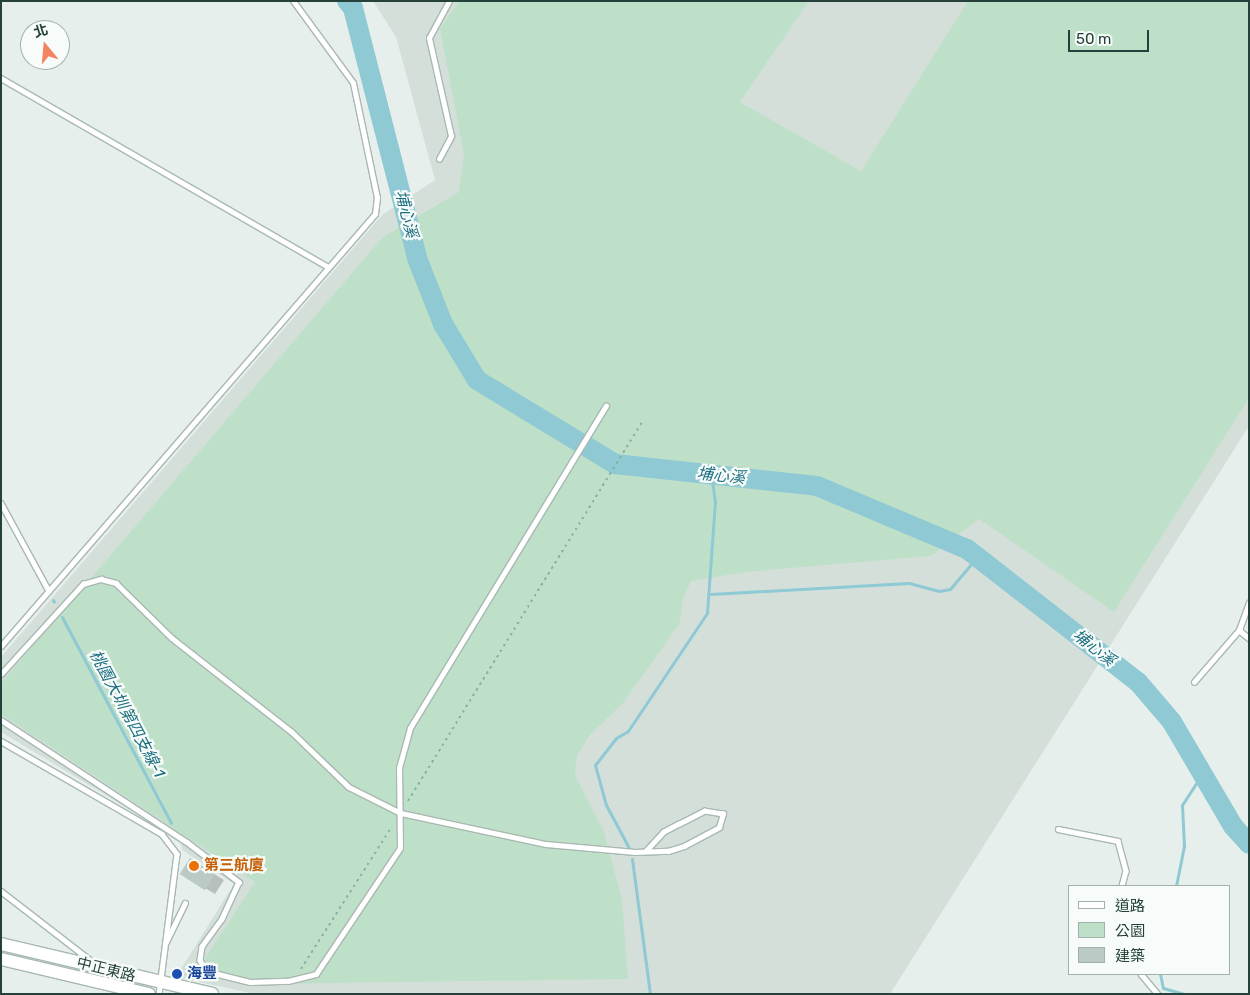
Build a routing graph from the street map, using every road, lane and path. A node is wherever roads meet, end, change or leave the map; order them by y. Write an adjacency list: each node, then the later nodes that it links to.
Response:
1 (293, 1): 5 (lane)
2 (449, 1): 4 (lane)
3 (1, 78): 5 (lane)
4 (439, 159)
5 (328, 267): 9 (lane)
6 (606, 406): 18 (lane)
7 (642, 422): 18 (path)
8 (1, 503): 9 (lane)
9 (49, 591): 13 (lane)
10 (1249, 603): 11 (lane)
11 (1239, 630): 12 (lane); 15 (lane)
12 (1249, 638)
13 (1, 646)
14 (1, 674): 18 (lane)
15 (1194, 682)
16 (1, 720): 29 (lane)
17 (1, 741): 25 (lane)
18 (400, 813): 20 (lane); 29 (path); 29 (lane)
19 (1058, 829): 21 (lane)
20 (646, 851): 20 (lane)
21 (1122, 885)
22 (1, 891): 27 (lane)
23 (185, 903): 25 (lane)
24 (1, 944): 27 (main road, 中正東路)
25 (165, 946): 30 (lane)
26 (1, 958): 31 (main road, 中正東路)
27 (102, 969): 30 (main road, 中正東路)
28 (1142, 975): 33 (lane)
29 (288, 981)
30 (159, 988): 32 (main road, 中正東路)
31 (149, 994)
32 (212, 994)
33 (1158, 994)

